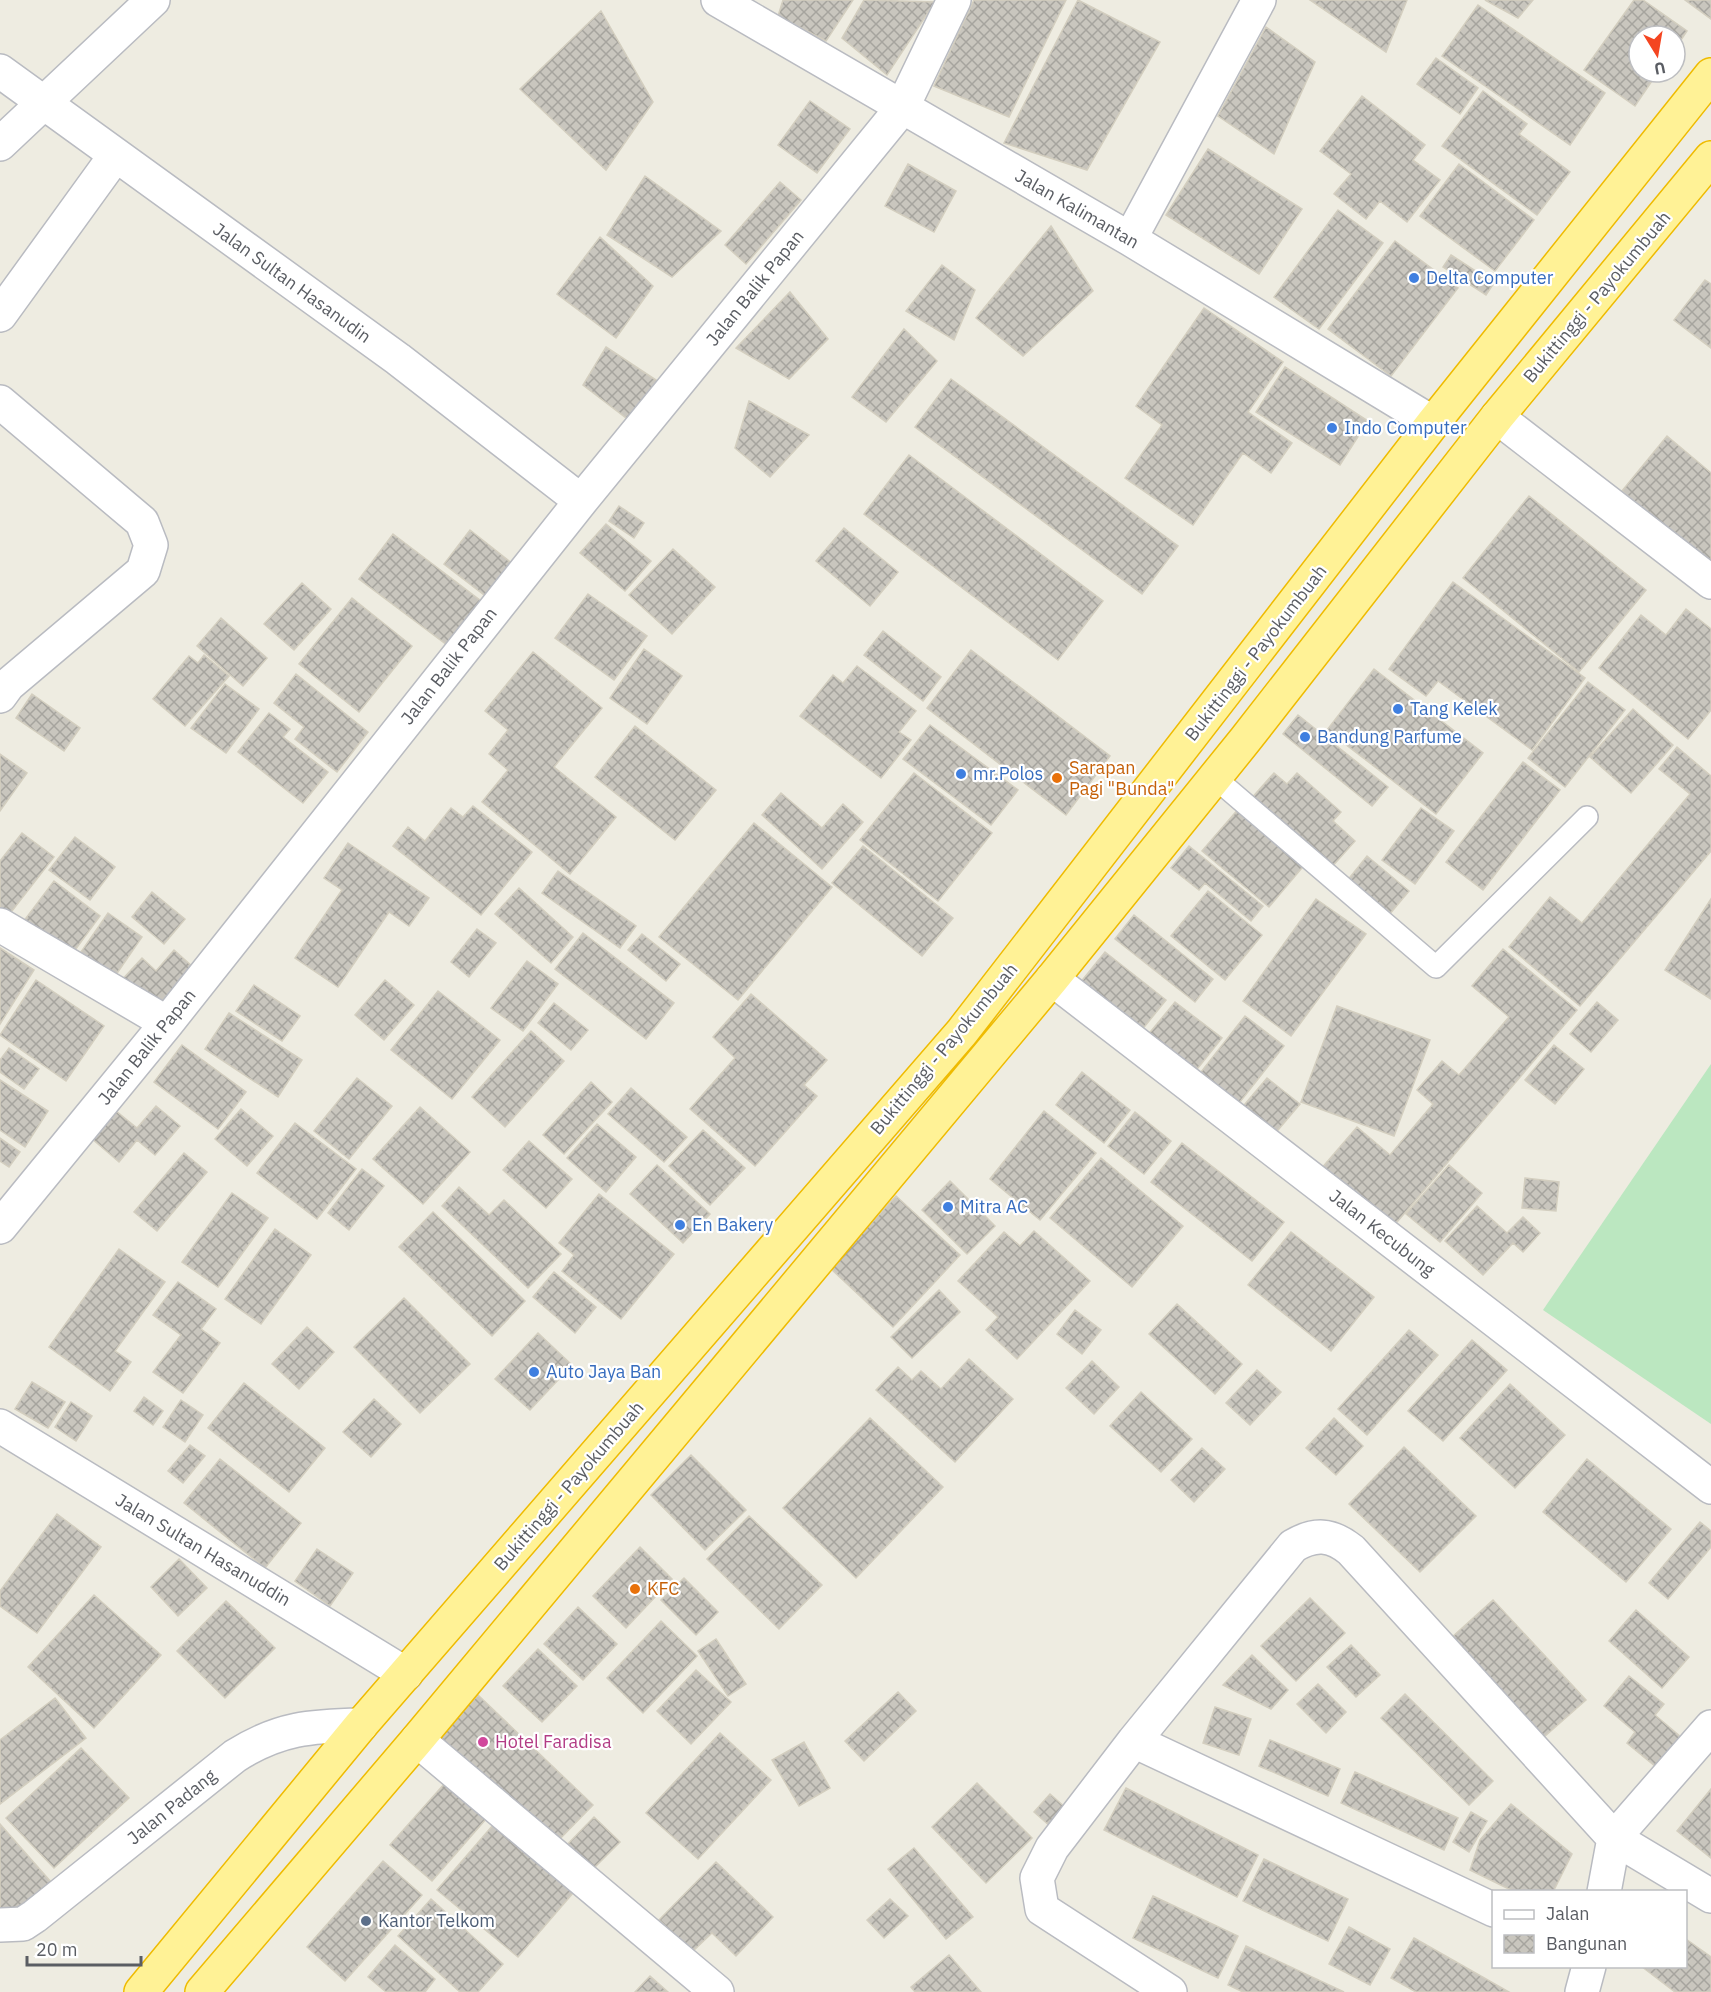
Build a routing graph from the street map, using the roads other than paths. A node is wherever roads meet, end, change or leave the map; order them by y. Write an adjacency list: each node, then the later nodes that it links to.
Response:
1 (153, 0): 7 (street)
2 (718, 0): 8 (street, Jalan Kalimantan)
3 (954, 0): 8 (street, Jalan Balik Papan)
4 (1259, 0): 12 (street)
5 (0, 71): 7 (street, Jalan Sultan Hasanudin)
6 (1711, 75): 16 (highway, Bukittinggi - Payokumbuah)
7 (45, 103): 9 (street); 10 (street, Jalan Sultan Hasanudin)
8 (902, 108): 12 (street, Jalan Kalimantan); 17 (street, Jalan Balik Papan)
9 (0, 144)
10 (115, 156): 13 (street); 17 (street, Jalan Sultan Hasanudin)
11 (1711, 158): 15 (highway, Bukittinggi - Payokumbuah)
12 (1130, 239): 16 (street, Jalan Kalimantan)
13 (0, 315)
14 (0, 402): 19 (street)
15 (1497, 417): 18 (street); 21 (highway, Bukittinggi - Payokumbuah)
16 (1433, 423): 20 (highway, Bukittinggi - Payokumbuah)
17 (581, 501): 26 (street, Jalan Balik Papan)
18 (1711, 582)
19 (0, 696)
20 (1211, 712): 21 (highway); 30 (highway, Bukittinggi - Payokumbuah)
21 (1245, 740): 22 (highway, Bukittinggi - Payokumbuah)
22 (1215, 778): 23 (lane); 25 (highway, Bukittinggi - Payokumbuah)
23 (1587, 817)
24 (0, 925): 26 (street)
25 (1052, 979): 29 (street, Jalan Kecubung); 33 (highway, Bukittinggi - Payokumbuah)
26 (166, 1023): 27 (street, Jalan Balik Papan)
27 (0, 1227)
28 (0, 1426): 30 (street, Jalan Sultan Hasanuddin)
29 (1711, 1487)
30 (406, 1674): 31 (highway, Bukittinggi - Payokumbuah)
31 (361, 1725): 39 (street, Jalan Padang); 41 (highway, Bukittinggi - Payokumbuah)
32 (1711, 1727): 35 (street)
33 (417, 1740): 42 (highway, Bukittinggi - Payokumbuah); 43 (street)
34 (1134, 1741): 35 (street); 38 (street); 44 (street)
35 (1614, 1838): 36 (street); 37 (street)
36 (1604, 1890)
37 (1711, 1896)
38 (1492, 1909)
39 (0, 1925)
40 (1588, 1968): 45 (street)
41 (141, 1992)
42 (202, 1992)
43 (717, 1992)
44 (1170, 1992)
45 (1582, 1992)

